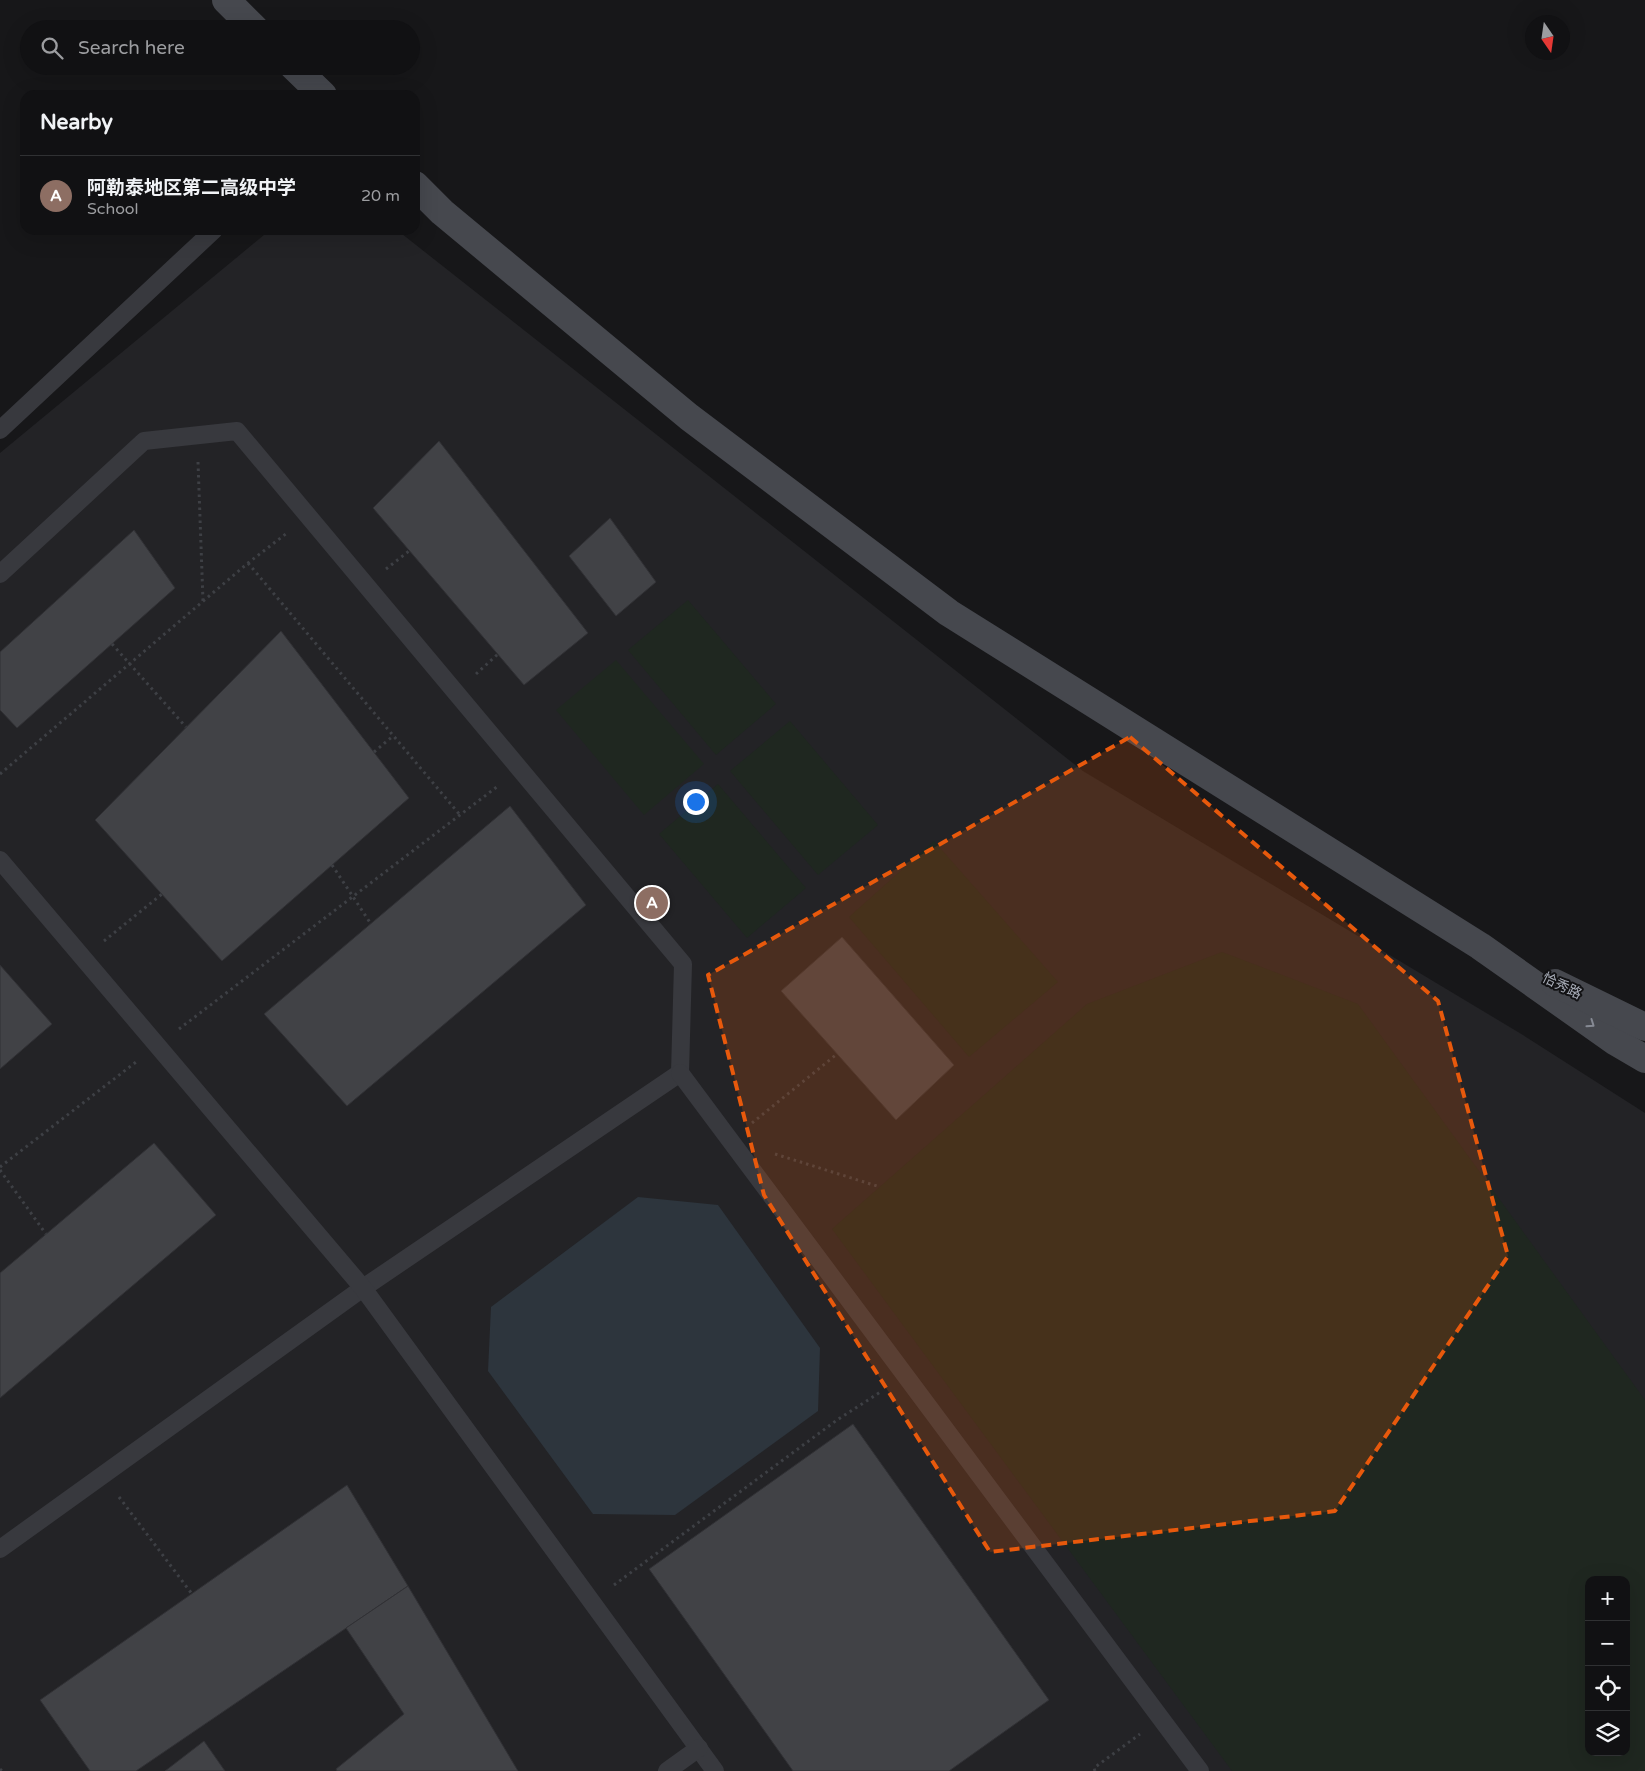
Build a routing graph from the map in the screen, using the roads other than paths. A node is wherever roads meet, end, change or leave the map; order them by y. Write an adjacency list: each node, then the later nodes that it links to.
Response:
1 (226, 0): 2 (street)
2 (246, 20)
3 (302, 75): 4 (street)
4 (318, 90)
5 (420, 190): 10 (street)
6 (209, 235): 7 (lane)
7 (0, 430)
8 (0, 574): 13 (lane)
9 (0, 860): 14 (lane)
10 (1480, 946): 11 (street, 恰秀路); 12 (street, one-way to 12)
11 (1645, 1027)
12 (1645, 1060)
13 (680, 1073): 14 (lane); 19 (lane)
14 (362, 1288): 15 (lane); 16 (lane)
15 (0, 1549)
16 (699, 1748): 17 (lane); 18 (lane)
17 (666, 1771)
18 (715, 1771)
19 (1200, 1771)

